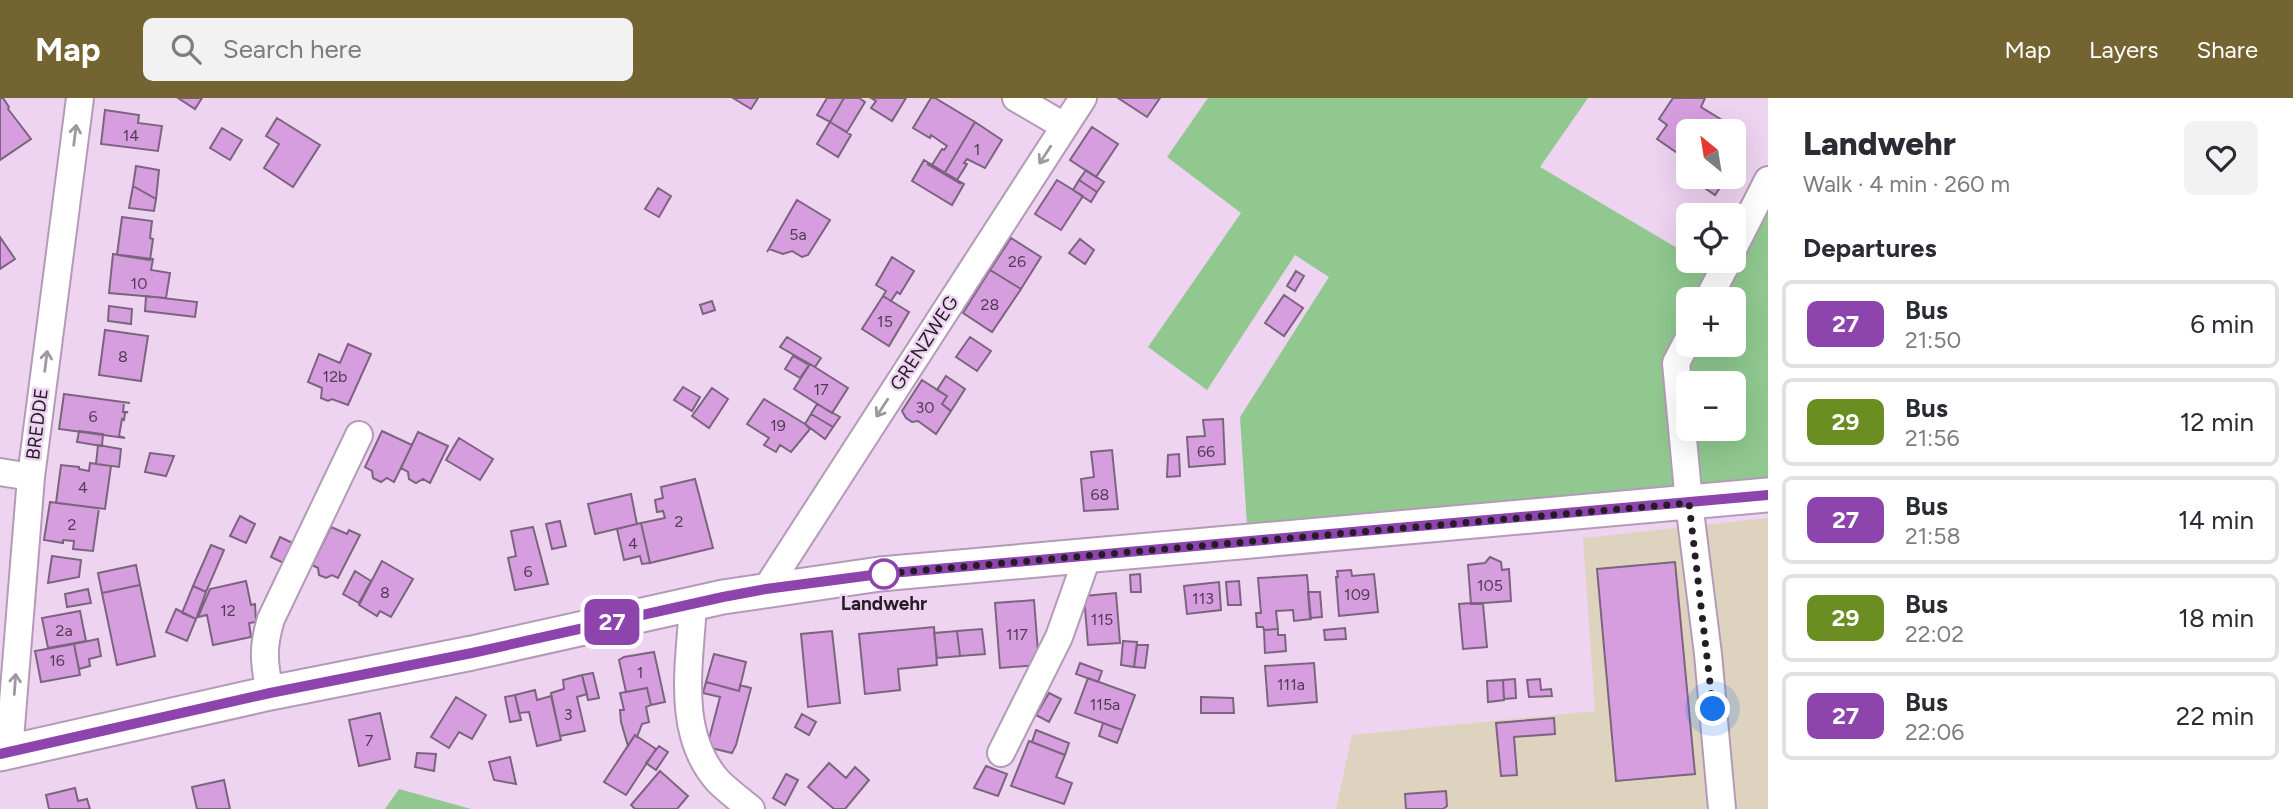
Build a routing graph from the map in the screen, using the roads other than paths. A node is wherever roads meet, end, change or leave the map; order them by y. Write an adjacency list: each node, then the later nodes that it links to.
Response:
1 (80, 98): 10 (street, BREDDE, one-way to 1)
2 (1016, 98): 4 (street)
3 (1083, 98): 4 (street, GRENZWEG)
4 (1064, 126): 14 (street, GRENZWEG, one-way to 14)
5 (1768, 180): 6 (street)
6 (1746, 223)
7 (1679, 357): 12 (street)
8 (359, 435): 16 (street)
9 (0, 472): 10 (street)
10 (30, 477): 17 (street, BREDDE, one-way to 10)
11 (1768, 495): 12 (main road)
12 (1689, 503): 13 (main road); 20 (street)
13 (1088, 555): 14 (main road); 18 (street)
14 (766, 589): 15 (main road)
15 (693, 604): 16 (main road); 19 (street)
16 (270, 693): 17 (main road)
17 (5, 753)
18 (1001, 753)
19 (751, 809)
20 (1723, 809)

